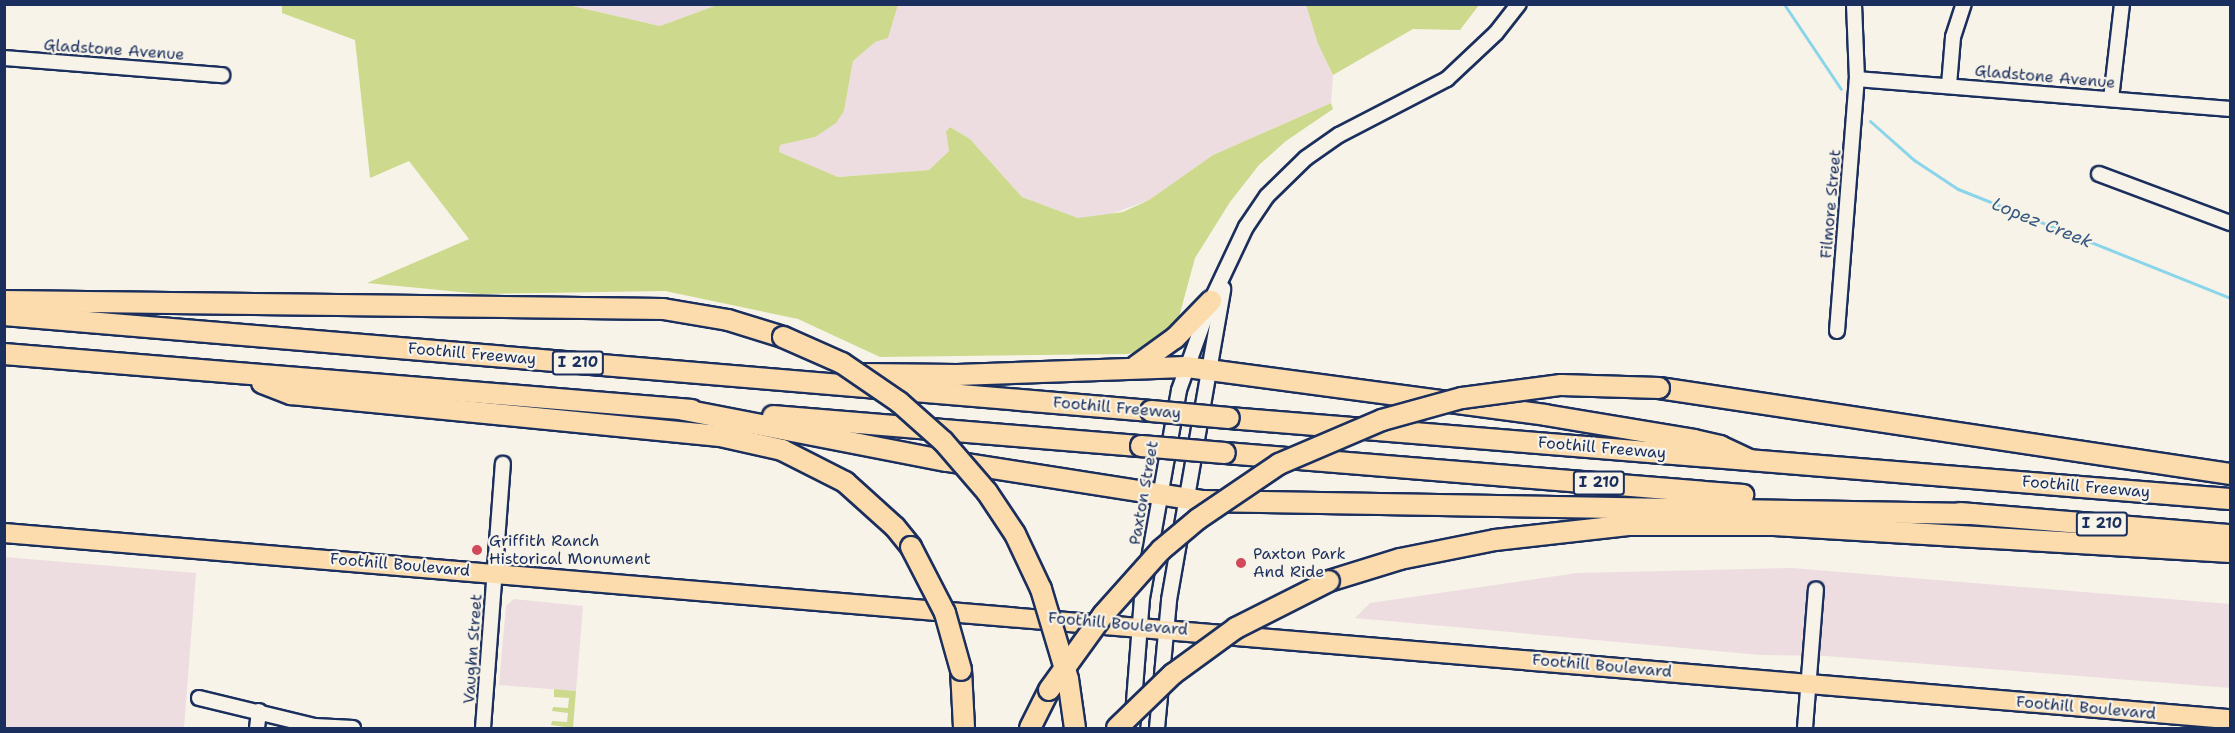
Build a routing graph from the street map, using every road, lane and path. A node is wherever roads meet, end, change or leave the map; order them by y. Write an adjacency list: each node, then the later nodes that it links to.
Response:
1 (1519, 4): 14 (street, Paxton Street)
2 (1854, 4): 7 (street, Filmore Street)
3 (1964, 4): 8 (street)
4 (2122, 4): 9 (street)
5 (4, 58): 6 (street, Gladstone Avenue)
6 (222, 75)
7 (1857, 80): 8 (street, Gladstone Avenue); 18 (street, Filmore Street)
8 (1949, 85): 9 (street, Gladstone Avenue)
9 (2111, 99): 10 (street, Gladstone Avenue)
10 (2230, 109)
11 (2099, 174): 13 (street)
12 (2230, 207): 13 (street)
13 (2228, 222)
14 (1226, 273): 16 (street, Paxton Street); 23 (street, Paxton Street)
15 (4, 301): 49 (highway, bridge)
16 (1211, 301): 20 (highway); 21 (street, Paxton Street)
17 (4, 315): 22 (highway, Foothill Freeway / I 210)
18 (1837, 331)
19 (4, 354): 24 (highway, I 210)
20 (1136, 366): 21 (highway); 22 (highway)
21 (1186, 367): 23 (highway); 29 (street, Paxton Street)
22 (684, 372): 26 (highway, Foothill Freeway / I 210, bridge)
23 (1207, 372): 26 (highway); 30 (street, Paxton Street)
24 (243, 376): 25 (highway, I 210); 47 (highway, bridge)
25 (679, 409): 29 (highway); 32 (highway, I 210, bridge)
26 (1750, 460): 31 (highway, Foothill Freeway / I 210)
27 (503, 464): 36 (street, Vaughn Street)
28 (2230, 474): 48 (highway, bridge)
29 (1160, 496): 30 (highway); 38 (street, Paxton Street)
30 (1187, 499): 32 (highway); 39 (street, Paxton Street)
31 (2230, 499)
32 (1973, 514): 34 (highway, I 210)
33 (4, 533): 36 (main road, Foothill Boulevard)
34 (2230, 535)
35 (2230, 552): 50 (highway, bridge)
36 (495, 573): 38 (main road, Foothill Boulevard); 46 (street, Vaughn Street)
37 (1816, 589): 40 (street)
38 (1140, 626): 39 (main road, Foothill Boulevard); 51 (street, Paxton Street)
39 (1167, 628): 40 (main road, Foothill Boulevard); 52 (street, Paxton Street)
40 (1809, 685): 43 (main road, Foothill Boulevard); 53 (street)
41 (199, 698): 42 (street)
42 (259, 711): 44 (street); 45 (street)
43 (2230, 719)
44 (257, 729)
45 (353, 729)
46 (483, 729)
47 (964, 729)
48 (1030, 729)
49 (1075, 729)
50 (1118, 729)
51 (1132, 729)
52 (1156, 729)
53 (1805, 729)

